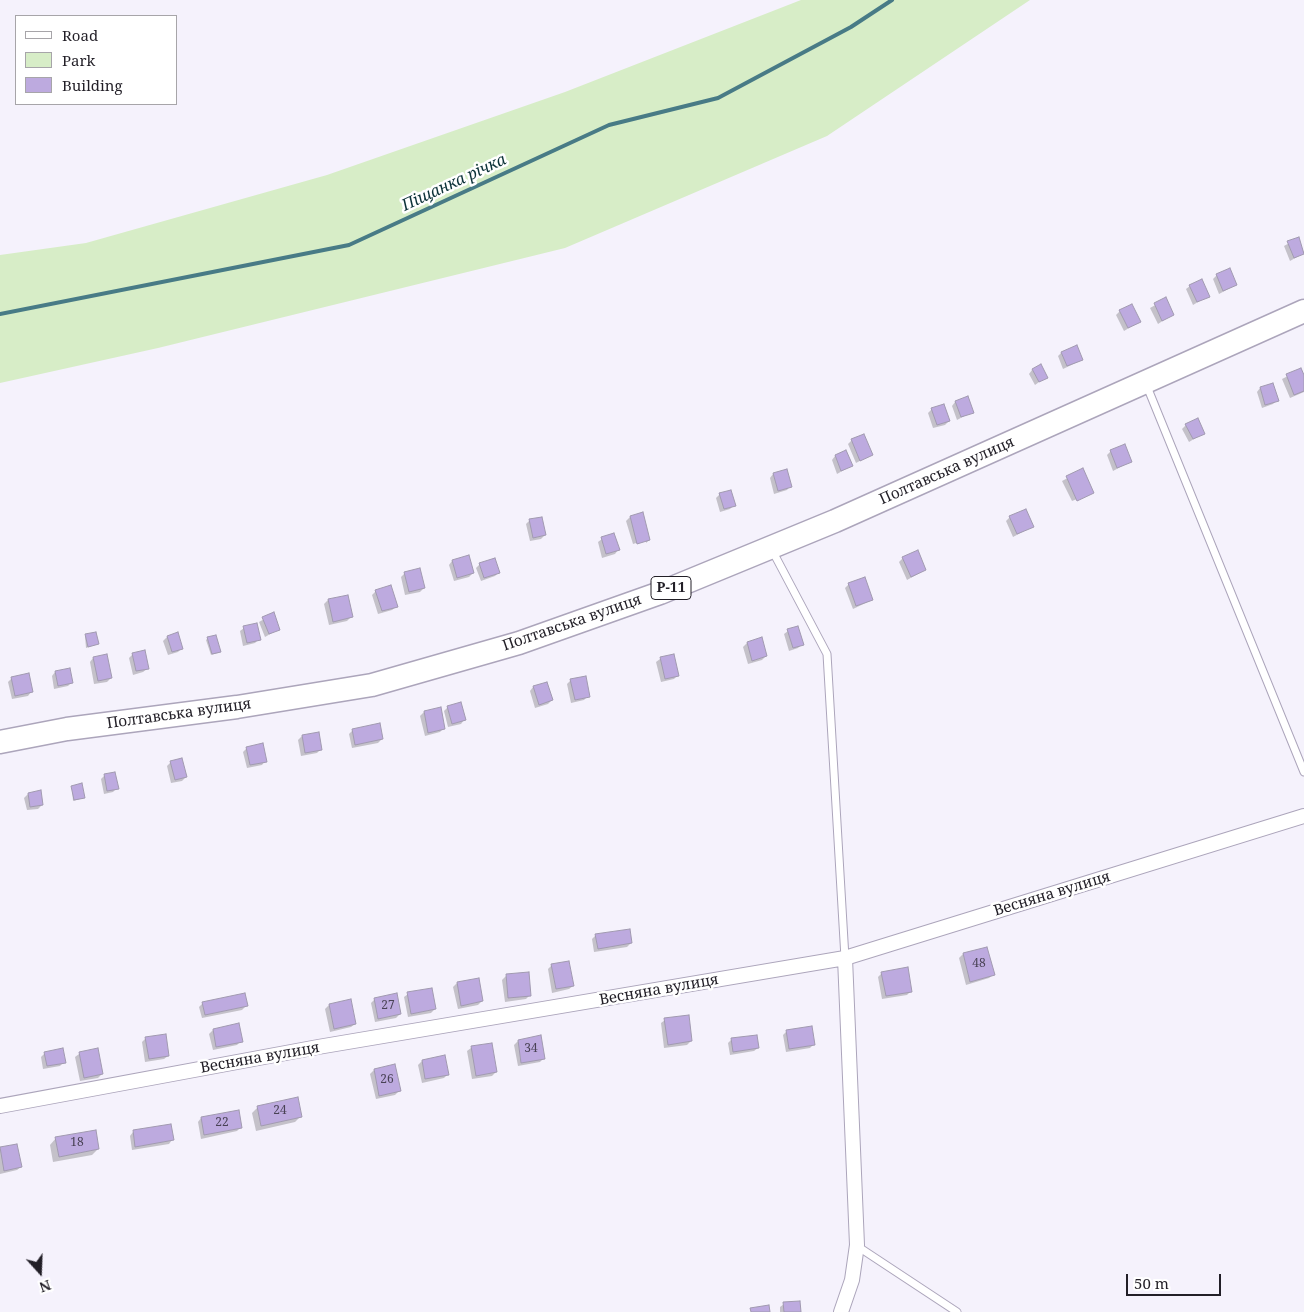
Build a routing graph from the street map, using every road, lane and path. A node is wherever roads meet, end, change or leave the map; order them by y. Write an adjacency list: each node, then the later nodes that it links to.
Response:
1 (1304, 311): 2 (main road, Полтавська вулиця / Р-11)
2 (1145, 382): 3 (main road, Полтавська вулиця / Р-11); 5 (lane)
3 (771, 547): 4 (main road, Полтавська вулиця / Р-11); 7 (lane)
4 (0, 742)
5 (1304, 772)
6 (1304, 816): 7 (street, Весняна вулиця)
7 (845, 958): 8 (street, Весняна вулиця); 9 (street)
8 (0, 1106)
9 (856, 1245): 10 (street); 11 (lane)
10 (841, 1312)
11 (957, 1312)

